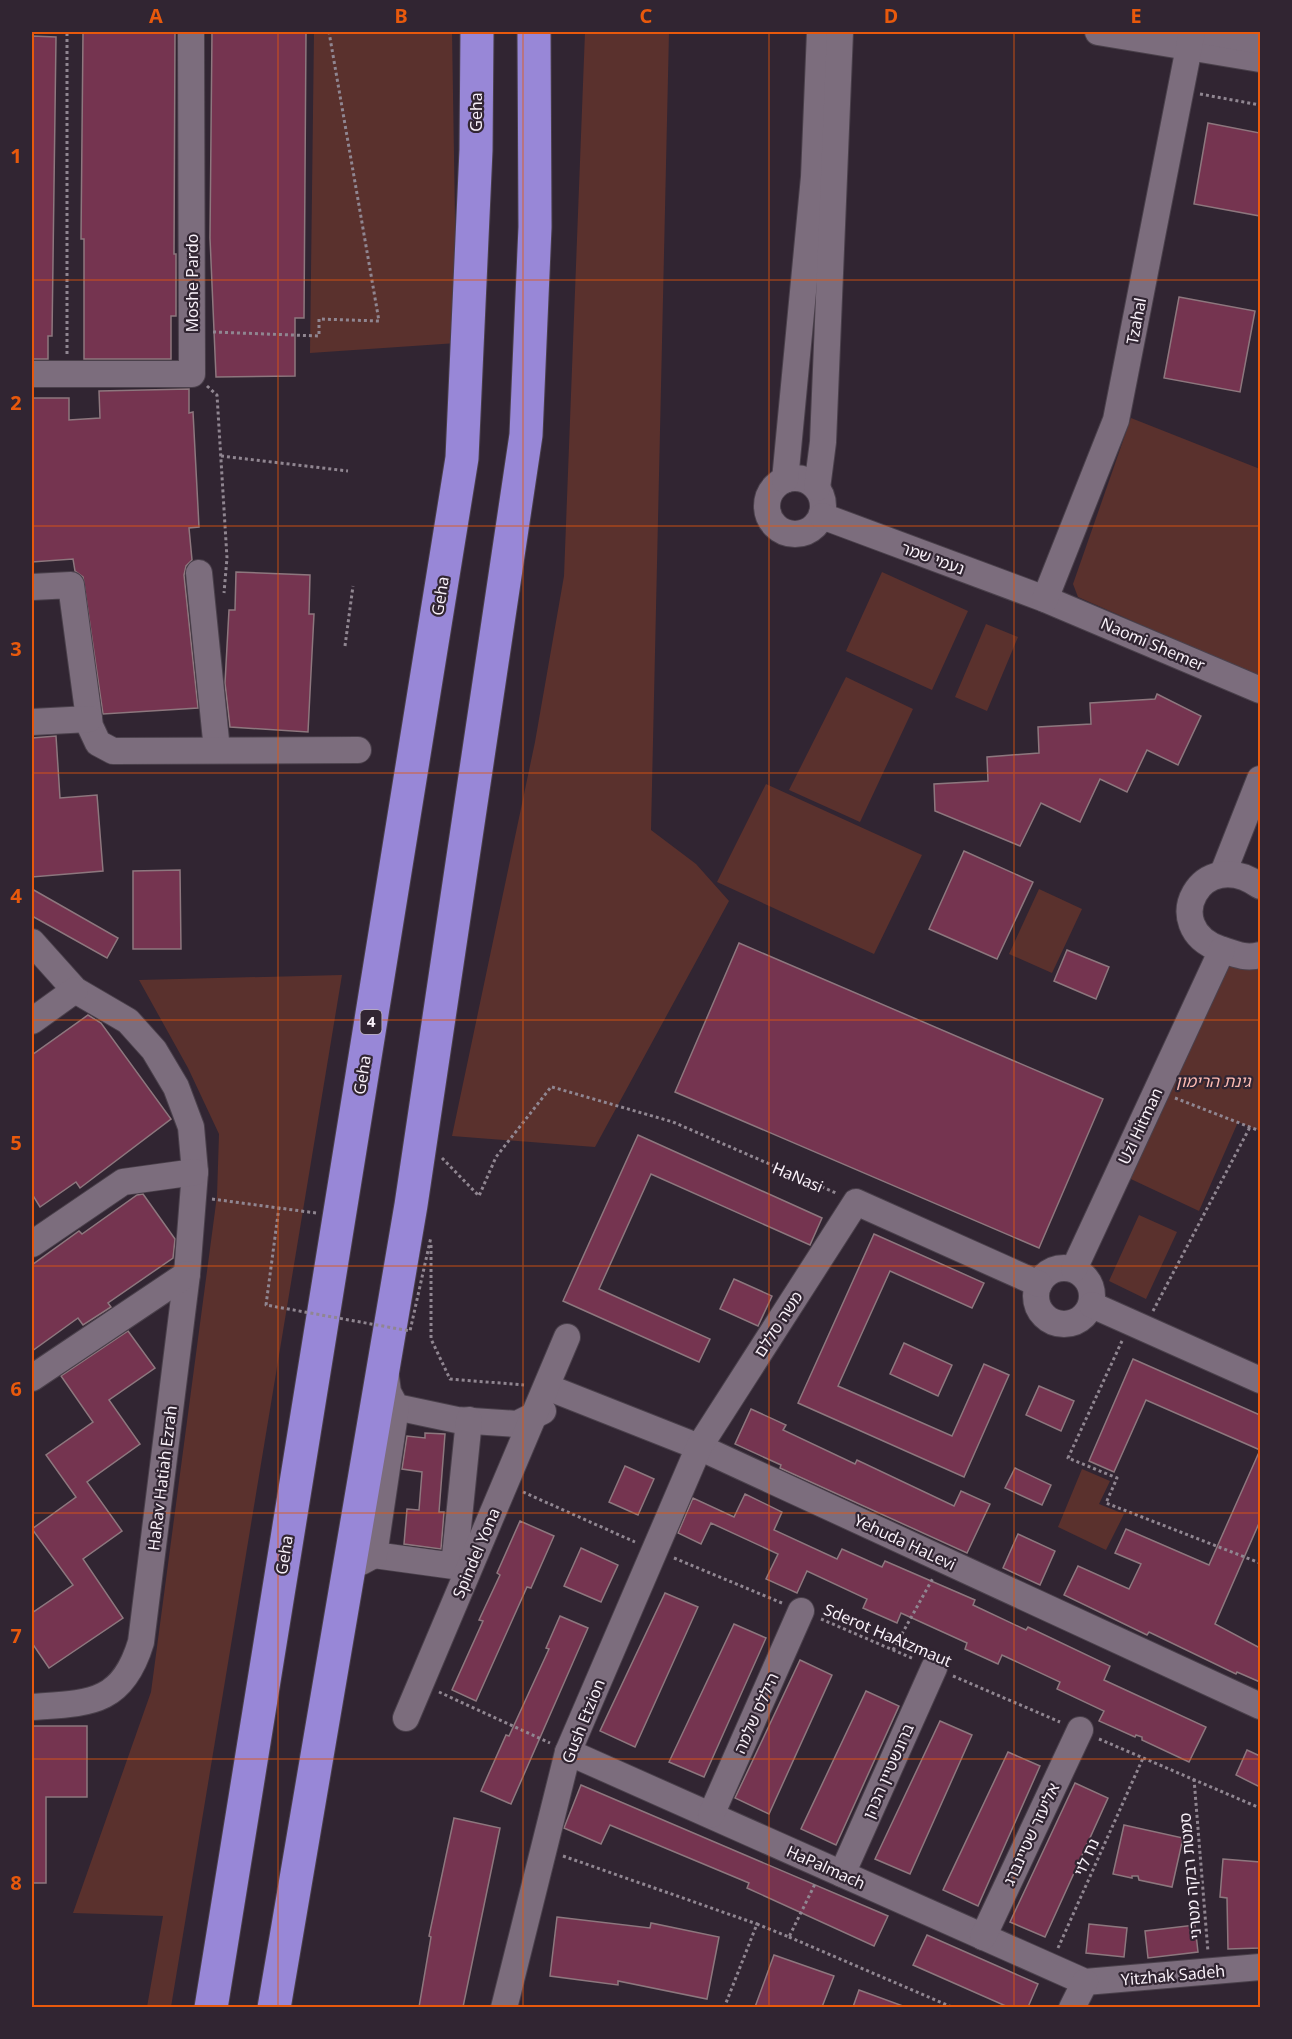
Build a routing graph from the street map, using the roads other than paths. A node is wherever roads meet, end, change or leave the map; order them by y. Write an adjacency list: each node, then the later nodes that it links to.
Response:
1 (191, 32): 13 (street, Moshe Pardo)
2 (477, 32): 61 (highway, Geha / 4)
3 (534, 32): 12 (highway)
4 (542, 32): 12 (highway)
5 (820, 32): 14 (street)
6 (840, 32): 15 (street)
7 (1098, 32): 9 (street)
8 (1209, 32): 10 (street)
9 (1190, 39): 11 (street); 19 (street, Tzahal)
10 (1260, 41)
11 (1260, 59)
12 (535, 163): 40 (highway)
13 (32, 374)
14 (785, 480): 15 (street); 16 (street)
15 (817, 488): 16 (street)
16 (822, 516): 19 (street, נעמי שמר)
17 (199, 573): 23 (street)
18 (32, 587): 21 (street)
19 (1045, 599): 20 (street, Naomi Shemer)
20 (1260, 690)
21 (89, 719): 22 (street); 23 (street)
22 (32, 722)
23 (217, 750): 24 (street)
24 (358, 750)
25 (1260, 779): 26 (street)
26 (1223, 873): 27 (street); 29 (street)
27 (1260, 886)
28 (32, 942): 31 (street, HaRav Hatiah Ezrah)
29 (1222, 950): 30 (street); 35 (street, Uzi Hitman)
30 (1260, 955)
31 (75, 990): 32 (street); 33 (street, HaRav Hatiah Ezrah)
32 (32, 1021)
33 (194, 1184): 34 (street); 36 (street, HaRav Hatiah Ezrah)
34 (32, 1244)
35 (1074, 1269): 37 (street); 38 (street)
36 (187, 1274): 41 (street); 52 (street, HaRav Hatiah Ezrah)
37 (1039, 1284): 38 (street); 47 (street, משה סללם)
38 (1092, 1305): 42 (street)
39 (567, 1338): 43 (street, Spindel Yona)
40 (384, 1360): 44 (street); 48 (highway)
41 (32, 1378)
42 (1260, 1380)
43 (558, 1391): 45 (street, Spindel Yona); 47 (street, Yehuda HaLevi)
44 (396, 1407): 46 (street); 48 (street)
45 (534, 1415): 46 (street); 53 (street, Spindel Yona)
46 (469, 1420): 48 (street)
47 (699, 1447): 51 (street, Yehuda HaLevi); 55 (street, Gush Etzion)
48 (362, 1561): 62 (highway)
49 (801, 1611): 56 (street, היללס שלמה)
50 (934, 1668): 57 (street, ברונשטיין הכהן)
51 (1260, 1706)
52 (32, 1707)
53 (406, 1718)
54 (1080, 1730): 58 (street, אליעזר שטיינברג)
55 (568, 1752): 56 (street, HaPalmach); 63 (street, Gush Etzion)
56 (711, 1815): 57 (street, HaPalmach)
57 (833, 1870): 58 (street, HaPalmach)
58 (983, 1937): 60 (street, HaPalmach)
59 (1260, 1968): 60 (street, Yitzhak Sadeh)
60 (1085, 1982): 64 (street)
61 (211, 2007)
62 (274, 2007)
63 (504, 2007)
64 (1072, 2007)

